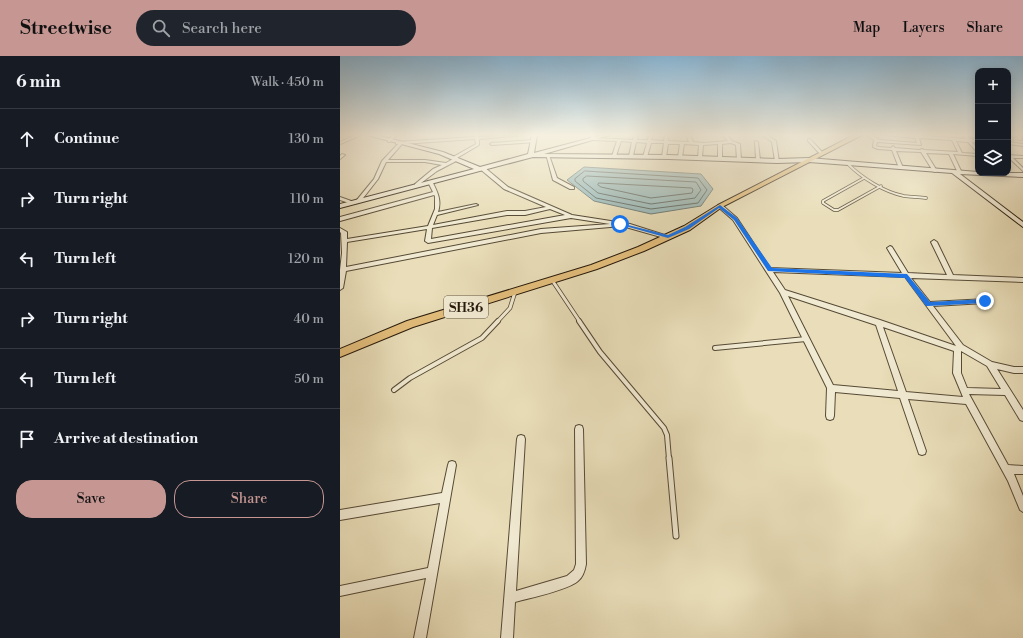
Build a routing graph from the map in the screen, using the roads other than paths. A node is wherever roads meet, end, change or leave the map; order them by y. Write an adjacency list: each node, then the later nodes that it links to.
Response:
1 (384, 162): 31 (street)
2 (432, 162): 13 (street)
3 (448, 162): 13 (street)
4 (465, 162): 15 (main road)
5 (503, 162): 15 (main road)
6 (549, 162): 27 (street)
7 (805, 162): 34 (main road, SH36)
8 (830, 162): 14 (main road)
9 (899, 162): 16 (street)
10 (929, 162): 18 (street)
11 (953, 162): 19 (street)
12 (1015, 162): 17 (street)
13 (444, 164): 25 (street)
14 (848, 164): 16 (main road); 23 (lane)
15 (481, 168): 24 (main road); 35 (street)
16 (901, 168): 18 (main road)
17 (1023, 170)
18 (935, 171): 19 (main road)
19 (957, 172): 20 (main road); 40 (main road)
20 (975, 173)
21 (1011, 175): 22 (main road)
22 (1023, 175)
23 (864, 178): 26 (lane); 26 (lane)
24 (430, 182): 25 (main road); 28 (street)
25 (417, 185): 31 (main road)
26 (883, 187): 30 (lane)
27 (572, 188)
28 (436, 193): 36 (street); 38 (street)
29 (340, 198): 31 (street)
30 (926, 198)
31 (355, 202): 33 (main road)
32 (476, 205): 36 (street)
33 (340, 206)
34 (720, 206): 43 (main road, SH36); 50 (street)
35 (552, 207): 37 (street); 41 (street)
36 (435, 214): 41 (street)
37 (571, 216): 39 (street); 45 (street)
38 (340, 219)
39 (620, 224): 43 (street); 48 (street)
40 (1023, 225)
41 (430, 227): 44 (street); 45 (street)
42 (340, 230): 44 (street)
43 (668, 237): 54 (main road, SH36)
44 (345, 241): 49 (street)
45 (428, 241): 48 (street)
46 (934, 242): 53 (street)
47 (890, 248): 52 (street)
48 (423, 254): 51 (street)
49 (342, 258): 51 (street)
50 (770, 270): 52 (street); 58 (street)
51 (342, 273): 56 (street)
52 (907, 276): 53 (street); 60 (street)
53 (951, 277): 55 (street)
54 (552, 280): 57 (main road, SH36); 85 (lane)
55 (1023, 280)
56 (340, 288)
57 (515, 292): 65 (main road, SH36); 69 (lane)
58 (784, 292): 61 (street); 62 (street)
59 (985, 301): 60 (street)
60 (928, 304): 64 (street)
61 (878, 322): 64 (street); 72 (street)
62 (807, 338): 63 (lane); 68 (street)
63 (715, 348)
64 (959, 348): 66 (street); 70 (street)
65 (340, 353)
66 (990, 364): 67 (street); 71 (street)
67 (1023, 370)
68 (832, 388): 72 (street); 74 (street)
69 (394, 390)
70 (964, 391): 71 (street); 73 (street)
71 (1008, 392): 75 (street)
72 (902, 395): 73 (street); 78 (street)
73 (968, 401): 80 (street)
74 (830, 416)
75 (1023, 417)
76 (579, 429): 88 (street)
77 (521, 439): 88 (street)
78 (922, 451)
79 (452, 465): 82 (street)
80 (1006, 469): 81 (street); 83 (street)
81 (1023, 470)
82 (446, 497): 84 (street); 86 (street)
83 (1023, 507)
84 (340, 515)
85 (676, 536)
86 (432, 572): 87 (street); 89 (street)
87 (340, 591)
88 (510, 598): 90 (street)
89 (420, 638)
90 (507, 638)

